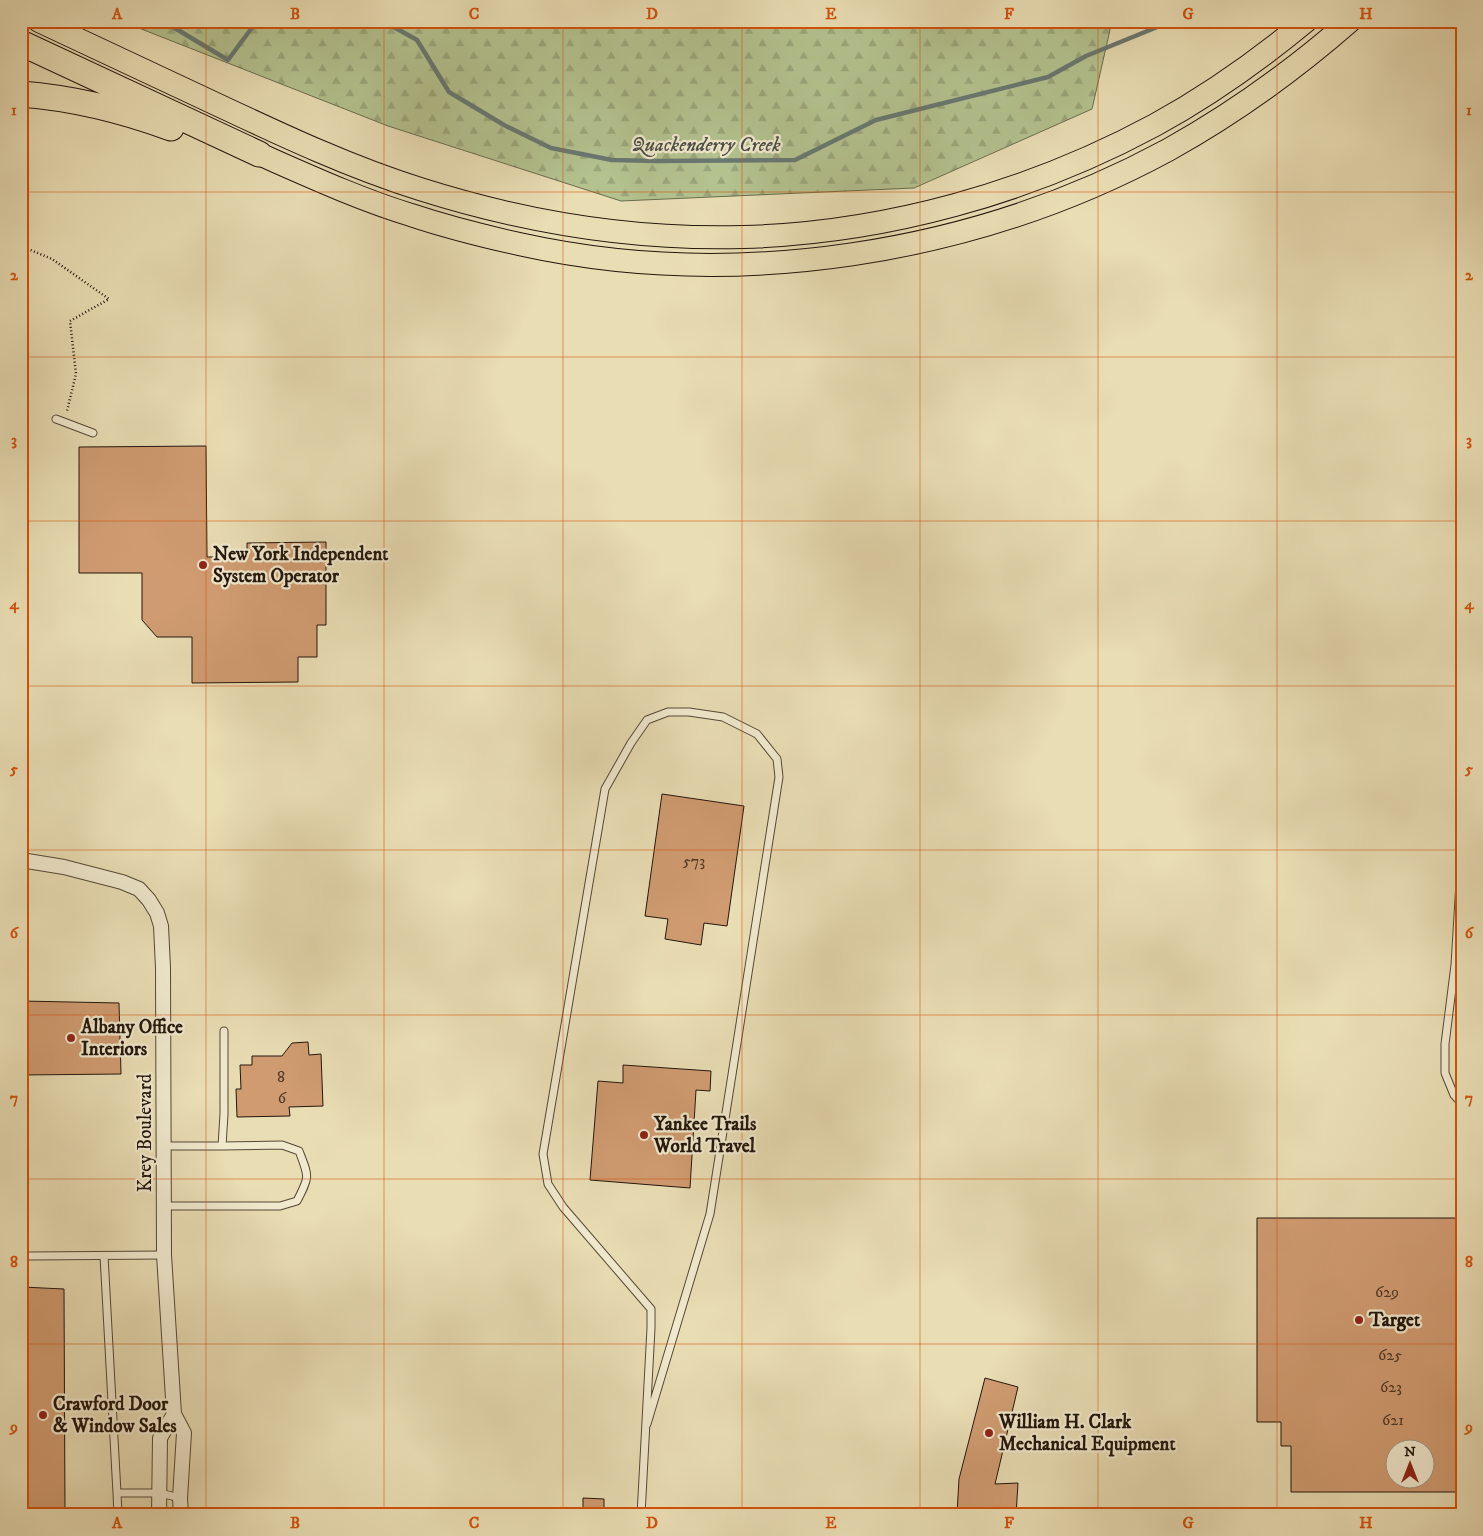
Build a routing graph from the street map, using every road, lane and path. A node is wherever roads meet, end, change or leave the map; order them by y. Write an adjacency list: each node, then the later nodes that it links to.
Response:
1 (39, 21): 2 (main road)
2 (1306, 21)
3 (1350, 21): 6 (main road)
4 (21, 43): 6 (highway)
5 (21, 94): 6 (highway)
6 (259, 154)
7 (21, 246): 8 (path)
8 (59, 420): 9 (lane)
9 (93, 433)
10 (1462, 849): 13 (lane)
11 (21, 860): 14 (street, Krey Boulevard)
12 (224, 1031): 15 (lane)
13 (1462, 1104)
14 (164, 1146): 15 (lane); 16 (street, Krey Boulevard)
15 (222, 1146): 16 (lane)
16 (164, 1206): 17 (street, Krey Boulevard)
17 (164, 1255): 19 (lane); 20 (street, Krey Boulevard)
18 (30, 1256): 19 (lane)
19 (104, 1256): 22 (lane)
20 (174, 1414): 23 (street); 24 (street, Krey Boulevard)
21 (647, 1424): 21 (lane); 28 (lane)
22 (117, 1493): 23 (lane); 25 (lane)
23 (160, 1493): 24 (lane); 26 (street)
24 (180, 1498): 27 (street, Krey Boulevard)
25 (118, 1515)
26 (159, 1515)
27 (181, 1515)
28 (641, 1515)

